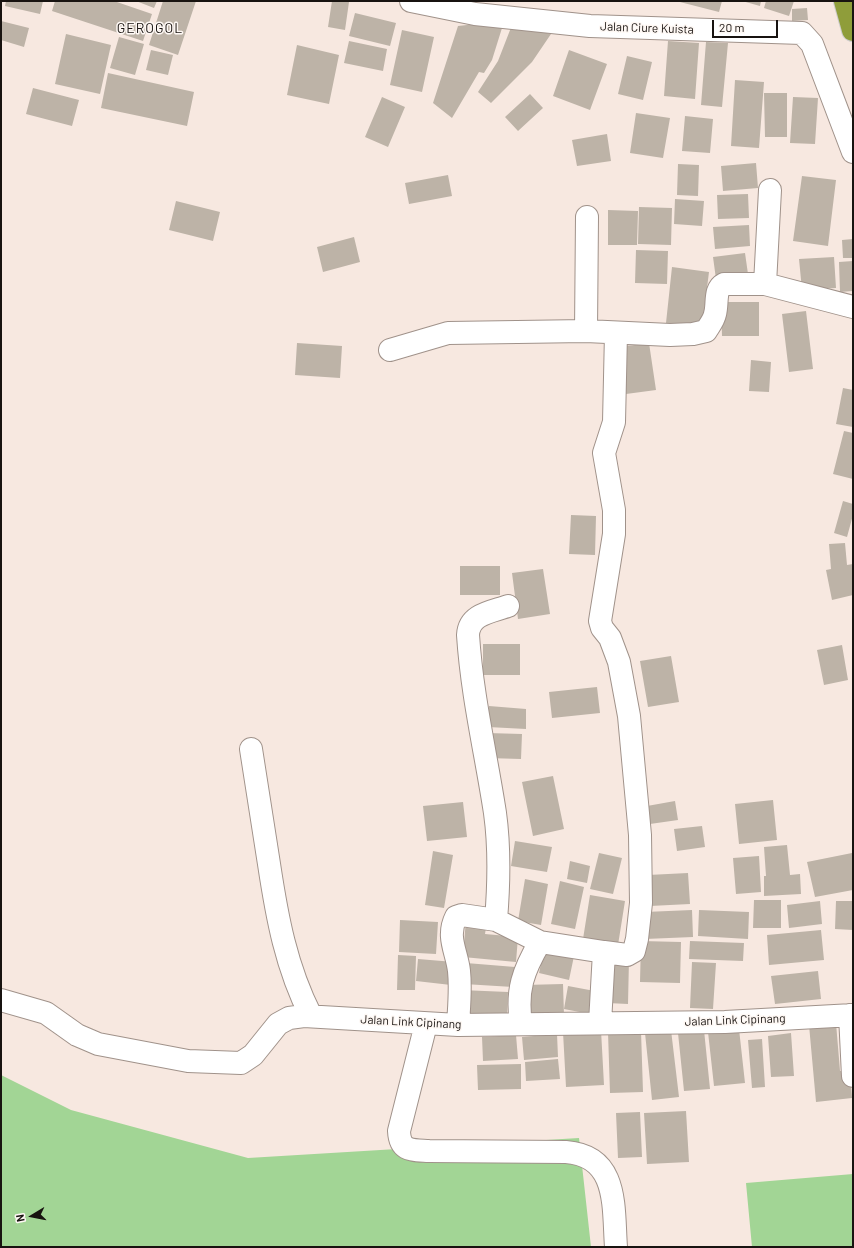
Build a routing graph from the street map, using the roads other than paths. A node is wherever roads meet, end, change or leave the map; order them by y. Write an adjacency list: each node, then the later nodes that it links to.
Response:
1 (411, 1): 4 (street, Jalan Ciure Kuista)
2 (845, 1): 3 (highway)
3 (853, 30)
4 (853, 152)
5 (770, 190): 7 (street)
6 (587, 217): 9 (street)
7 (765, 284): 8 (street); 10 (street)
8 (853, 307)
9 (586, 332): 10 (street); 11 (street)
10 (616, 333): 16 (street)
11 (390, 350)
12 (508, 606): 14 (street)
13 (251, 749): 19 (street)
14 (496, 920): 15 (street); 23 (street)
15 (540, 942): 16 (street); 22 (street)
16 (604, 952): 20 (street)
17 (1, 1000): 19 (street, Jalan Link Cipinang)
18 (852, 1015): 20 (street, Jalan Link Cipinang); 24 (street)
19 (311, 1016): 21 (street, Jalan Link Cipinang)
20 (600, 1023): 22 (street, Jalan Link Cipinang)
21 (426, 1024): 23 (street, Jalan Link Cipinang); 25 (street)
22 (521, 1024): 23 (street, Jalan Link Cipinang)
23 (458, 1025)
24 (853, 1076)
25 (616, 1247)

